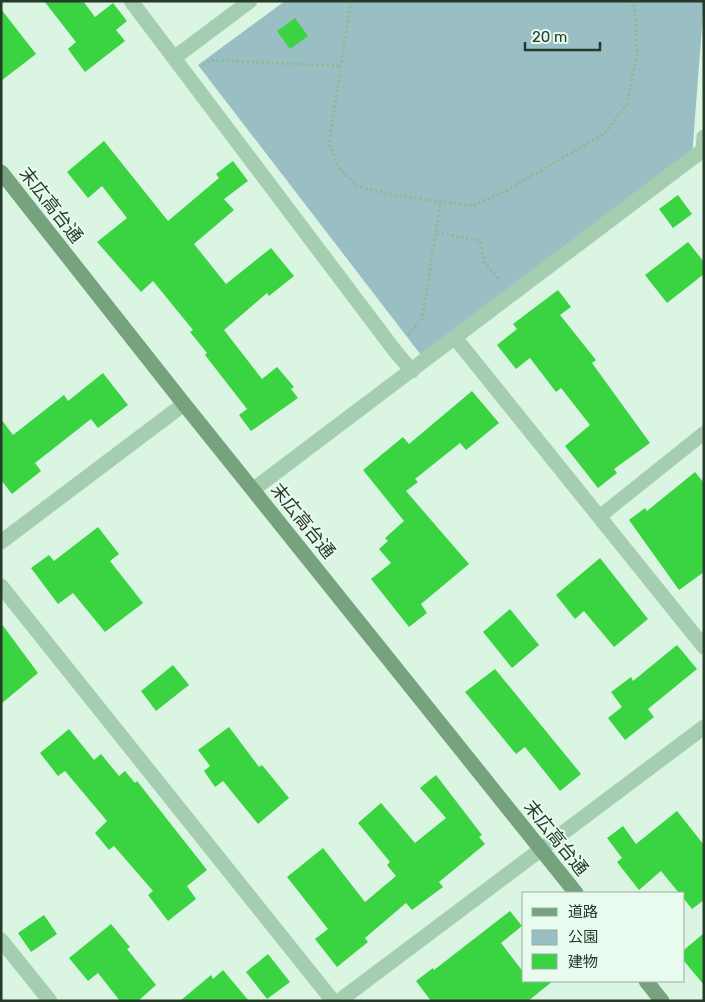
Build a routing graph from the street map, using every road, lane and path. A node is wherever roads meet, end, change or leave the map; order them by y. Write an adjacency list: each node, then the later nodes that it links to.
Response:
1 (132, 1): 5 (street)
2 (250, 1): 5 (street)
3 (350, 1): 6 (path)
4 (631, 1): 10 (path)
5 (174, 58): 7 (street)
6 (340, 66): 7 (path); 10 (path)
7 (186, 76): 14 (street)
8 (704, 137): 12 (street)
9 (1, 172): 16 (street, 末広高台通)
10 (440, 202): 11 (path)
11 (436, 232): 12 (path); 14 (path)
12 (511, 295): 13 (street)
13 (456, 339): 15 (street); 19 (street)
14 (394, 351): 15 (street)
15 (412, 371): 18 (street)
16 (184, 404): 18 (street, 末広高台通); 20 (street)
17 (704, 433): 19 (lane)
18 (254, 489): 24 (street, 末広高台通)
19 (599, 517): 22 (street)
20 (1, 542)
21 (1, 586): 29 (street)
22 (704, 647)
23 (704, 727): 24 (street)
24 (541, 849): 25 (street, 末広高台通); 30 (street)
25 (575, 892)
26 (1, 940): 28 (street)
27 (647, 982): 31 (street)
28 (50, 1001)
29 (333, 1001)
30 (339, 1001)
31 (662, 1001)

